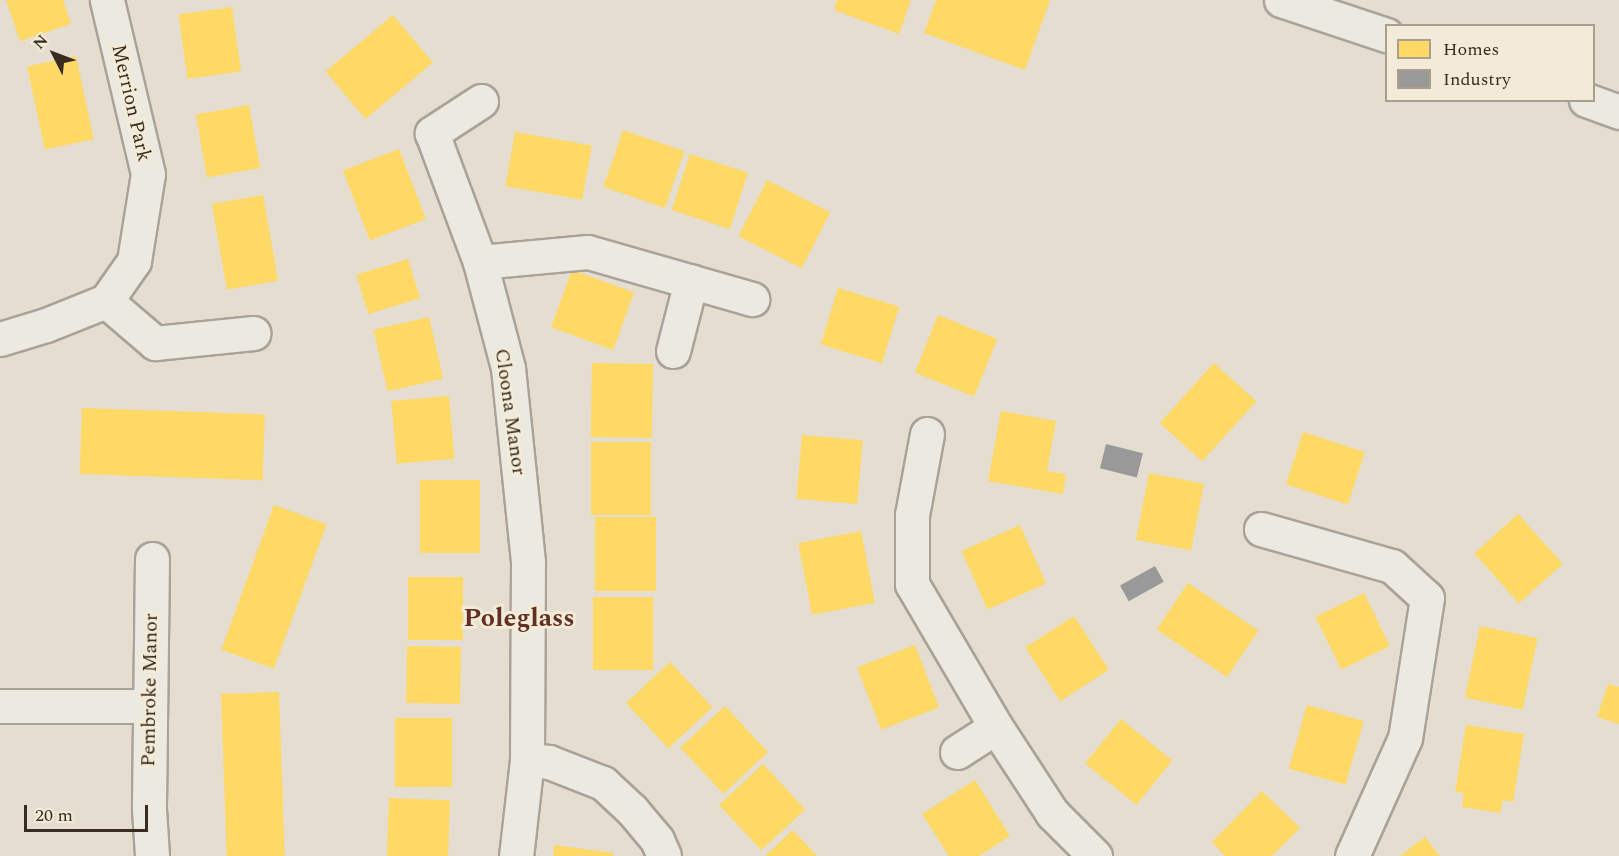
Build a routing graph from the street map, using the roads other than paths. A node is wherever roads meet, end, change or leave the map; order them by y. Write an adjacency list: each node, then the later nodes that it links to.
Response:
1 (107, 0): 11 (street, Merrion Park)
2 (1281, 0): 3 (street)
3 (1356, 12): 4 (street)
4 (1385, 34)
5 (481, 101): 8 (street, Cloona Manor)
6 (1592, 102): 7 (street)
7 (1619, 112)
8 (480, 262): 9 (street); 22 (street, Cloona Manor)
9 (691, 281): 10 (street); 14 (street)
10 (752, 300)
11 (106, 301): 12 (street); 13 (street)
12 (253, 333)
13 (0, 339)
14 (673, 351)
15 (927, 434): 20 (street)
16 (1261, 529): 27 (street)
17 (152, 560): 19 (street, Pembroke Manor)
18 (0, 706): 19 (street)
19 (150, 706): 23 (street, Pembroke Manor)
20 (996, 727): 21 (street); 26 (street)
21 (957, 752)
22 (527, 760): 24 (street, Cloona Manor); 25 (street)
23 (152, 856)
24 (516, 856)
25 (664, 856)
26 (1095, 856)
27 (1352, 856)

